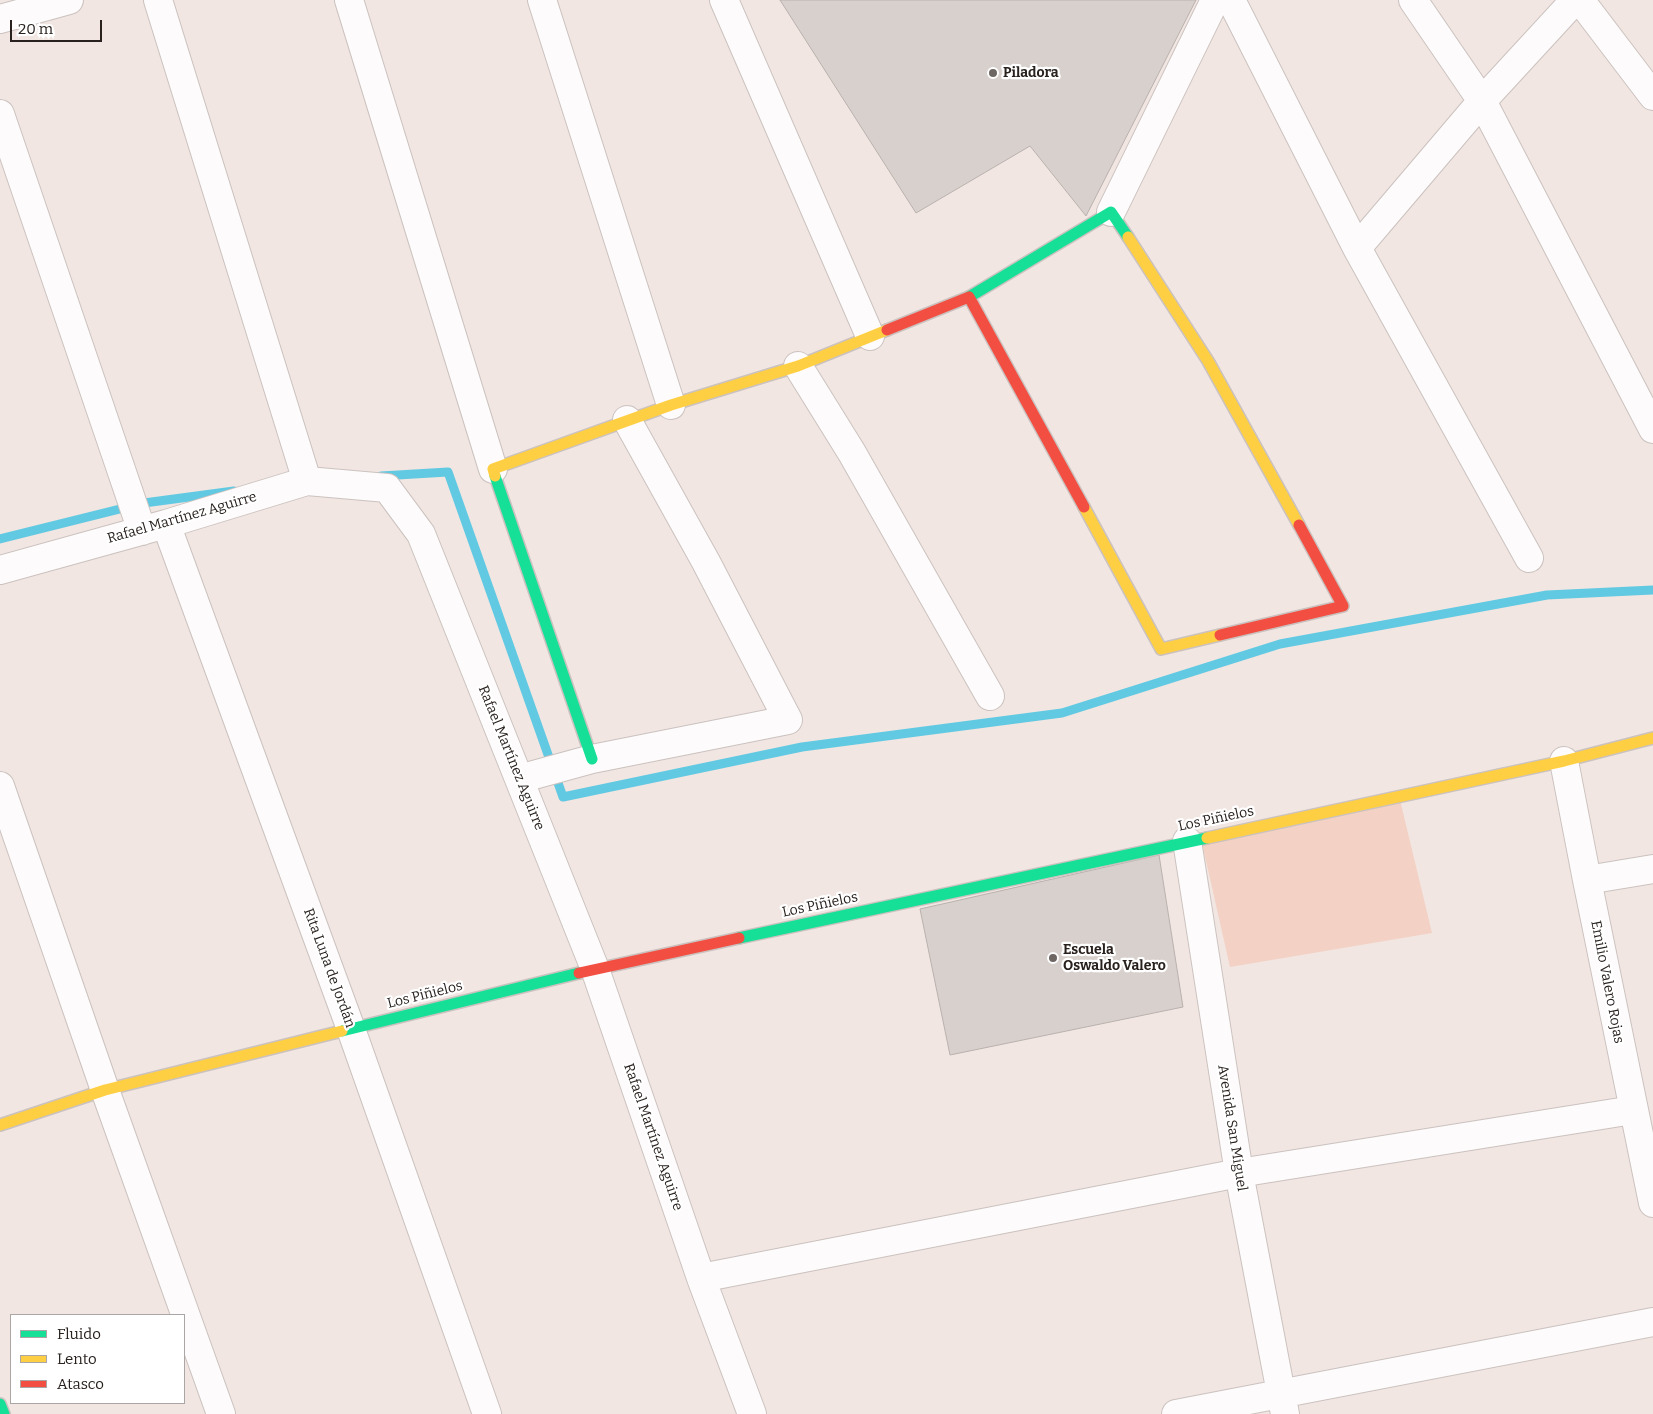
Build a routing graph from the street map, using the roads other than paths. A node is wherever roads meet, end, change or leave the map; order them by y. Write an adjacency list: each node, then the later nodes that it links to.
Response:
1 (68, 0): 11 (street)
2 (158, 0): 24 (street)
3 (349, 0): 23 (street)
4 (542, 0): 20 (street)
5 (724, 0): 18 (street)
6 (1215, 0): 15 (street)
7 (1231, 0): 16 (street)
8 (1413, 0): 13 (street)
9 (1575, 0): 13 (street)
10 (1580, 0): 12 (street)
11 (0, 19)
12 (1653, 96)
13 (1482, 101): 16 (street); 22 (street)
14 (0, 114): 25 (street, Rita Luna de Jordán)
15 (1111, 212): 17 (street); 17 (street)
16 (1357, 248): 26 (street)
17 (969, 297): 18 (street)
18 (870, 336): 19 (street)
19 (798, 366): 20 (street); 28 (street)
20 (672, 405): 21 (street)
21 (627, 420): 23 (street); 30 (street)
22 (1653, 429)
23 (493, 469): 30 (street)
24 (307, 481): 25 (street, Rafael Martínez Aguirre); 32 (street, Rafael Martínez Aguirre)
25 (154, 527): 27 (street, Rafael Martínez Aguirre); 38 (street, Rita Luna de Jordán)
26 (1530, 558)
27 (0, 570)
28 (990, 696)
29 (1653, 738): 31 (street, Los Piñielos)
30 (592, 759): 32 (street)
31 (1564, 761): 34 (street, Los Piñielos); 36 (street, Emilio Valero Rojas)
32 (519, 779): 37 (street, Rafael Martínez Aguirre)
33 (0, 786): 39 (street)
34 (1187, 841): 37 (street, Los Piñielos); 42 (street, Avenida San Miguel)
35 (1653, 869): 36 (street)
36 (1587, 880): 40 (street, Emilio Valero Rojas)
37 (595, 969): 38 (street, Los Piñielos); 44 (street, Rafael Martínez Aguirre)
38 (351, 1029): 39 (street, Los Piñielos); 50 (street, Rita Luna de Jordán)
39 (105, 1090): 41 (street, Los Piñielos); 49 (street)
40 (1633, 1110): 42 (street); 43 (street, Emilio Valero Rojas)
41 (0, 1125)
42 (1239, 1173): 44 (street); 47 (street, Avenida San Miguel)
43 (1653, 1203)
44 (701, 1278): 51 (street, Rafael Martínez Aguirre)
45 (1653, 1322): 47 (street)
46 (0, 1404): 48 (street)
47 (1283, 1404): 52 (street)
48 (4, 1414)
49 (221, 1414)
50 (487, 1414)
51 (752, 1414)
52 (1176, 1414)

